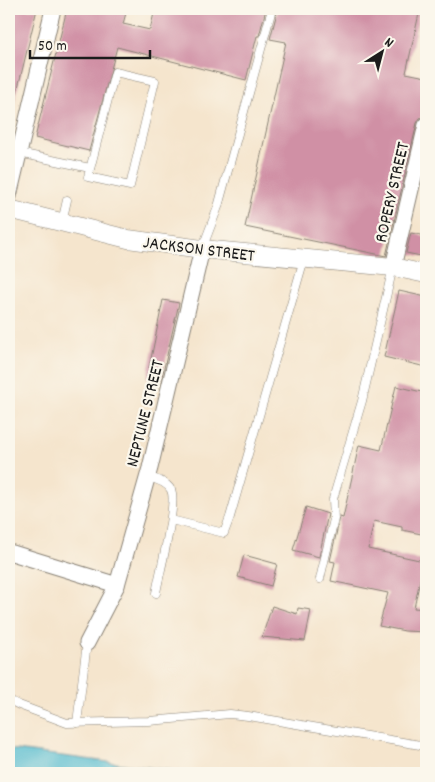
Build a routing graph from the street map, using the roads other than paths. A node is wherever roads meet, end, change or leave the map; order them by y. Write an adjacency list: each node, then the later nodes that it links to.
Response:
1 (53, 9): 4 (street)
2 (272, 9): 10 (lane)
3 (426, 125): 12 (street, ROPERY STREET)
4 (19, 153): 5 (lane); 6 (street)
5 (90, 168): 5 (lane)
6 (9, 196)
7 (67, 200): 9 (lane)
8 (9, 209): 9 (street, JACKSON STREET)
9 (62, 223): 10 (street, JACKSON STREET)
10 (202, 249): 11 (street, JACKSON STREET); 14 (street, NEPTUNE STREET)
11 (304, 259): 12 (street, JACKSON STREET); 15 (lane)
12 (393, 267): 13 (street, JACKSON STREET); 17 (lane)
13 (426, 274)
14 (148, 476): 15 (lane); 18 (street, NEPTUNE STREET)
15 (171, 520): 19 (lane)
16 (9, 552): 18 (street)
17 (320, 579)
18 (117, 585): 20 (street, NEPTUNE STREET)
19 (156, 593)
20 (87, 644): 22 (lane)
21 (9, 700): 22 (lane)
22 (77, 724): 23 (lane)
23 (426, 746)

